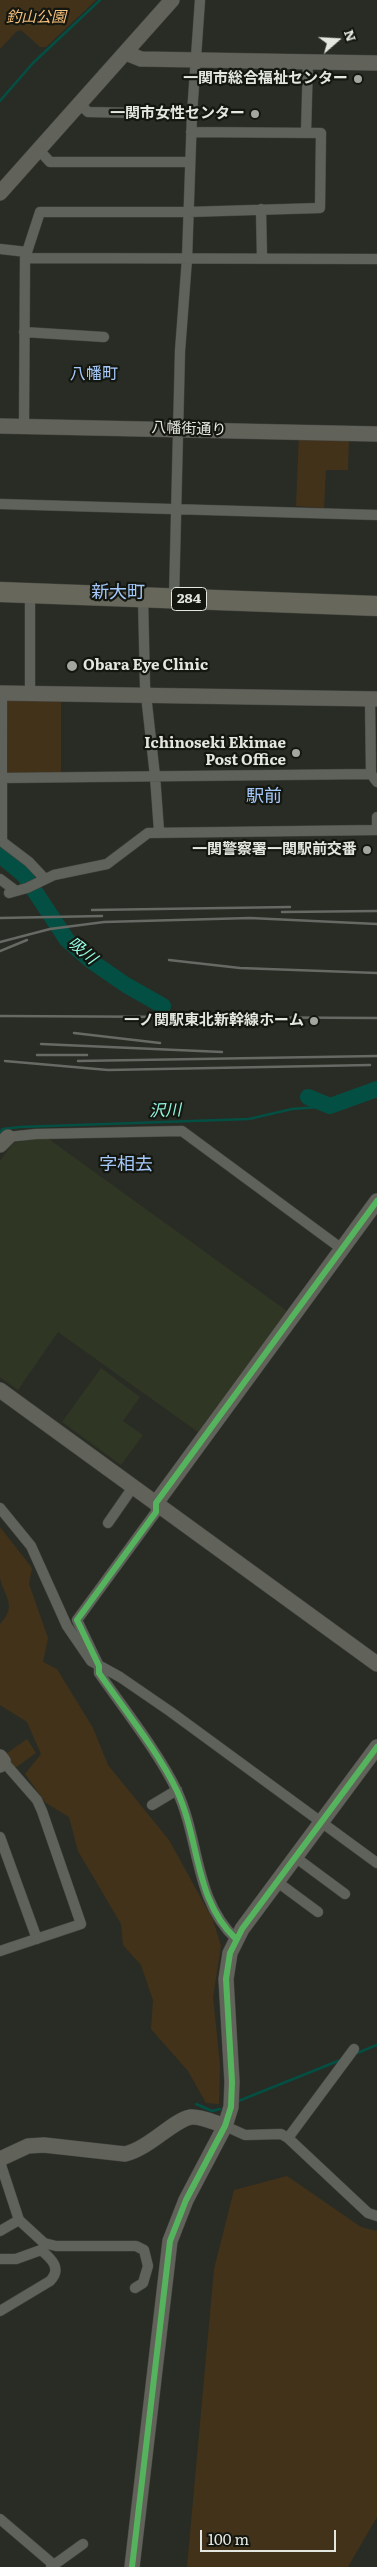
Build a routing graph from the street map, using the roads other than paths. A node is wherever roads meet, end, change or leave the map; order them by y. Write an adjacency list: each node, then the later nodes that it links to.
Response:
1 (172, 0): 3 (street)
2 (200, 0): 4 (street)
3 (126, 53): 4 (street); 7 (street)
4 (195, 61): 5 (street); 8 (street)
5 (308, 61): 6 (street); 10 (street)
6 (377, 63)
7 (80, 104): 8 (street); 11 (street)
8 (192, 114): 9 (street)
9 (191, 132): 10 (street); 12 (street)
10 (306, 133): 14 (street)
11 (39, 150): 12 (street); 13 (street)
12 (190, 162): 15 (street)
13 (0, 193)
14 (261, 209): 15 (street); 18 (street)
15 (188, 212): 17 (street); 19 (street)
16 (0, 249): 17 (street)
17 (26, 255): 19 (street); 21 (street)
18 (262, 258): 19 (street); 20 (street)
19 (187, 259): 25 (street)
20 (377, 259)
21 (24, 332): 22 (street); 24 (street)
22 (104, 337)
23 (0, 426): 24 (street, 八幡街通り)
24 (24, 426): 25 (street, 八幡街通り)
25 (179, 429): 26 (street, 八幡街通り); 28 (street)
26 (377, 434)
27 (0, 504): 28 (street)
28 (177, 508): 29 (street); 33 (street)
29 (377, 516)
30 (0, 592): 31 (highway, 284)
31 (30, 594): 32 (highway, 284); 36 (street)
32 (143, 597): 33 (highway, 284); 37 (street)
33 (174, 598): 34 (highway, 284)
34 (377, 606)
35 (1, 693): 36 (street); 40 (street)
36 (30, 693): 37 (street)
37 (145, 695): 38 (street); 39 (street)
38 (373, 699): 41 (street)
39 (155, 776): 40 (street); 41 (street); 44 (street)
40 (2, 778): 45 (street)
41 (374, 778)
42 (377, 817): 43 (street)
43 (377, 830): 44 (street)
44 (159, 831): 47 (street)
45 (1, 841): 47 (street)
46 (0, 879): 47 (street)
47 (42, 880)
48 (4, 1141): 50 (street)
49 (377, 1201): 50 (street)
50 (342, 1249): 53 (street)
51 (0, 1390): 52 (street)
52 (133, 1487): 53 (street); 55 (street)
53 (156, 1503): 56 (street); 57 (street)
54 (0, 1508): 57 (street)
55 (108, 1523)
56 (377, 1664)
57 (99, 1666): 60 (street); 62 (street)
58 (377, 1747): 62 (street)
59 (1, 1761): 69 (street)
60 (177, 1790): 61 (street); 70 (street)
61 (152, 1805)
62 (321, 1822): 64 (street); 65 (street)
63 (0, 1837): 69 (street)
64 (295, 1857): 66 (street); 67 (street)
65 (377, 1863)
66 (276, 1881): 68 (street); 70 (street)
67 (345, 1894)
68 (318, 1912)
69 (38, 1939): 71 (street)
70 (236, 1939): 73 (street)
71 (0, 1951)
72 (354, 2049): 74 (street)
73 (225, 2126): 74 (street); 75 (street); 85 (street)
74 (288, 2138): 76 (street)
75 (0, 2160): 77 (street)
76 (377, 2216)
77 (20, 2220): 78 (street); 80 (street)
78 (0, 2231)
79 (0, 2259): 81 (street)
80 (135, 2288)
81 (0, 2311)
82 (0, 2519): 84 (street)
83 (84, 2544): 84 (street)
84 (52, 2566)
85 (132, 2567)

